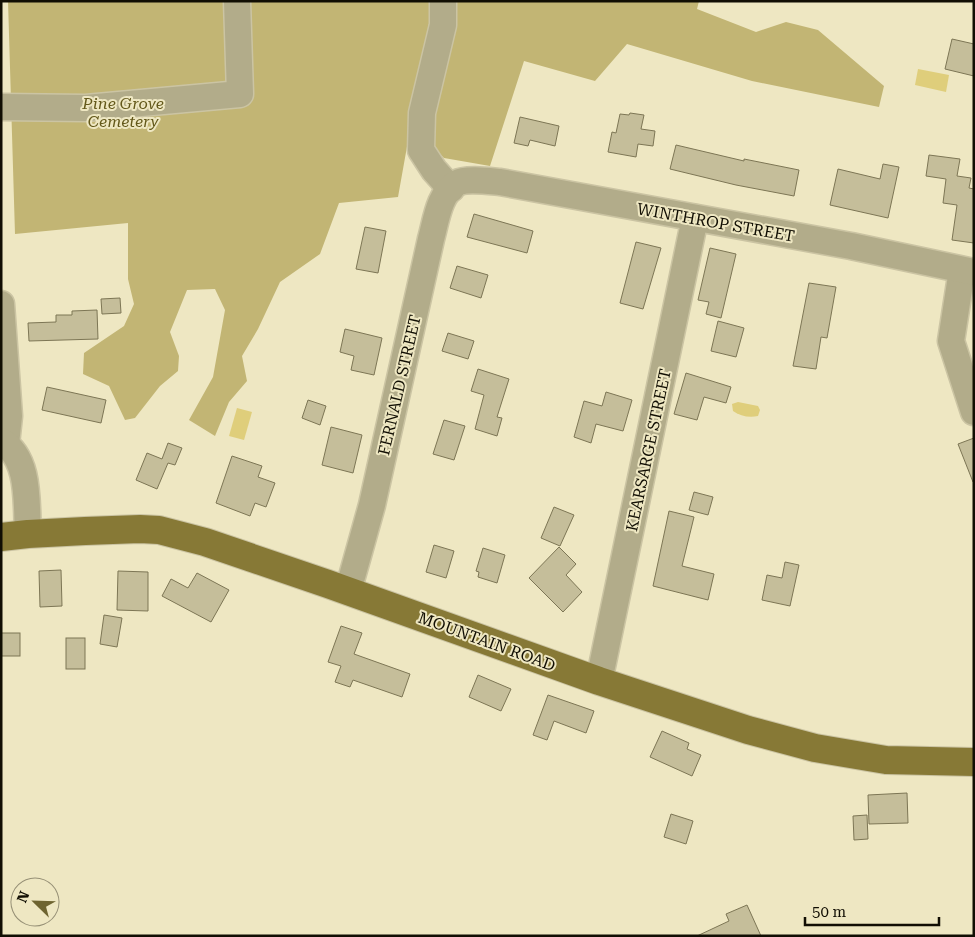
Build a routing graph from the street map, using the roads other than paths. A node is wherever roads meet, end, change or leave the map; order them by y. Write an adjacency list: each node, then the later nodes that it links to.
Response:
1 (237, 1): 3 (street)
2 (443, 1): 4 (street)
3 (1, 107)
4 (454, 186): 5 (street, WINTHROP STREET); 12 (street, FERNALD STREET)
5 (695, 218): 6 (street, WINTHROP STREET); 13 (street, KEARSARGE STREET)
6 (968, 271): 8 (street)
7 (1, 304): 9 (street)
8 (974, 412)
9 (4, 442): 10 (street)
10 (28, 534): 11 (main road, MOUNTAIN ROAD); 12 (main road, MOUNTAIN ROAD)
11 (1, 537)
12 (348, 591): 13 (main road, MOUNTAIN ROAD)
13 (599, 681): 14 (main road, MOUNTAIN ROAD)
14 (974, 762)

